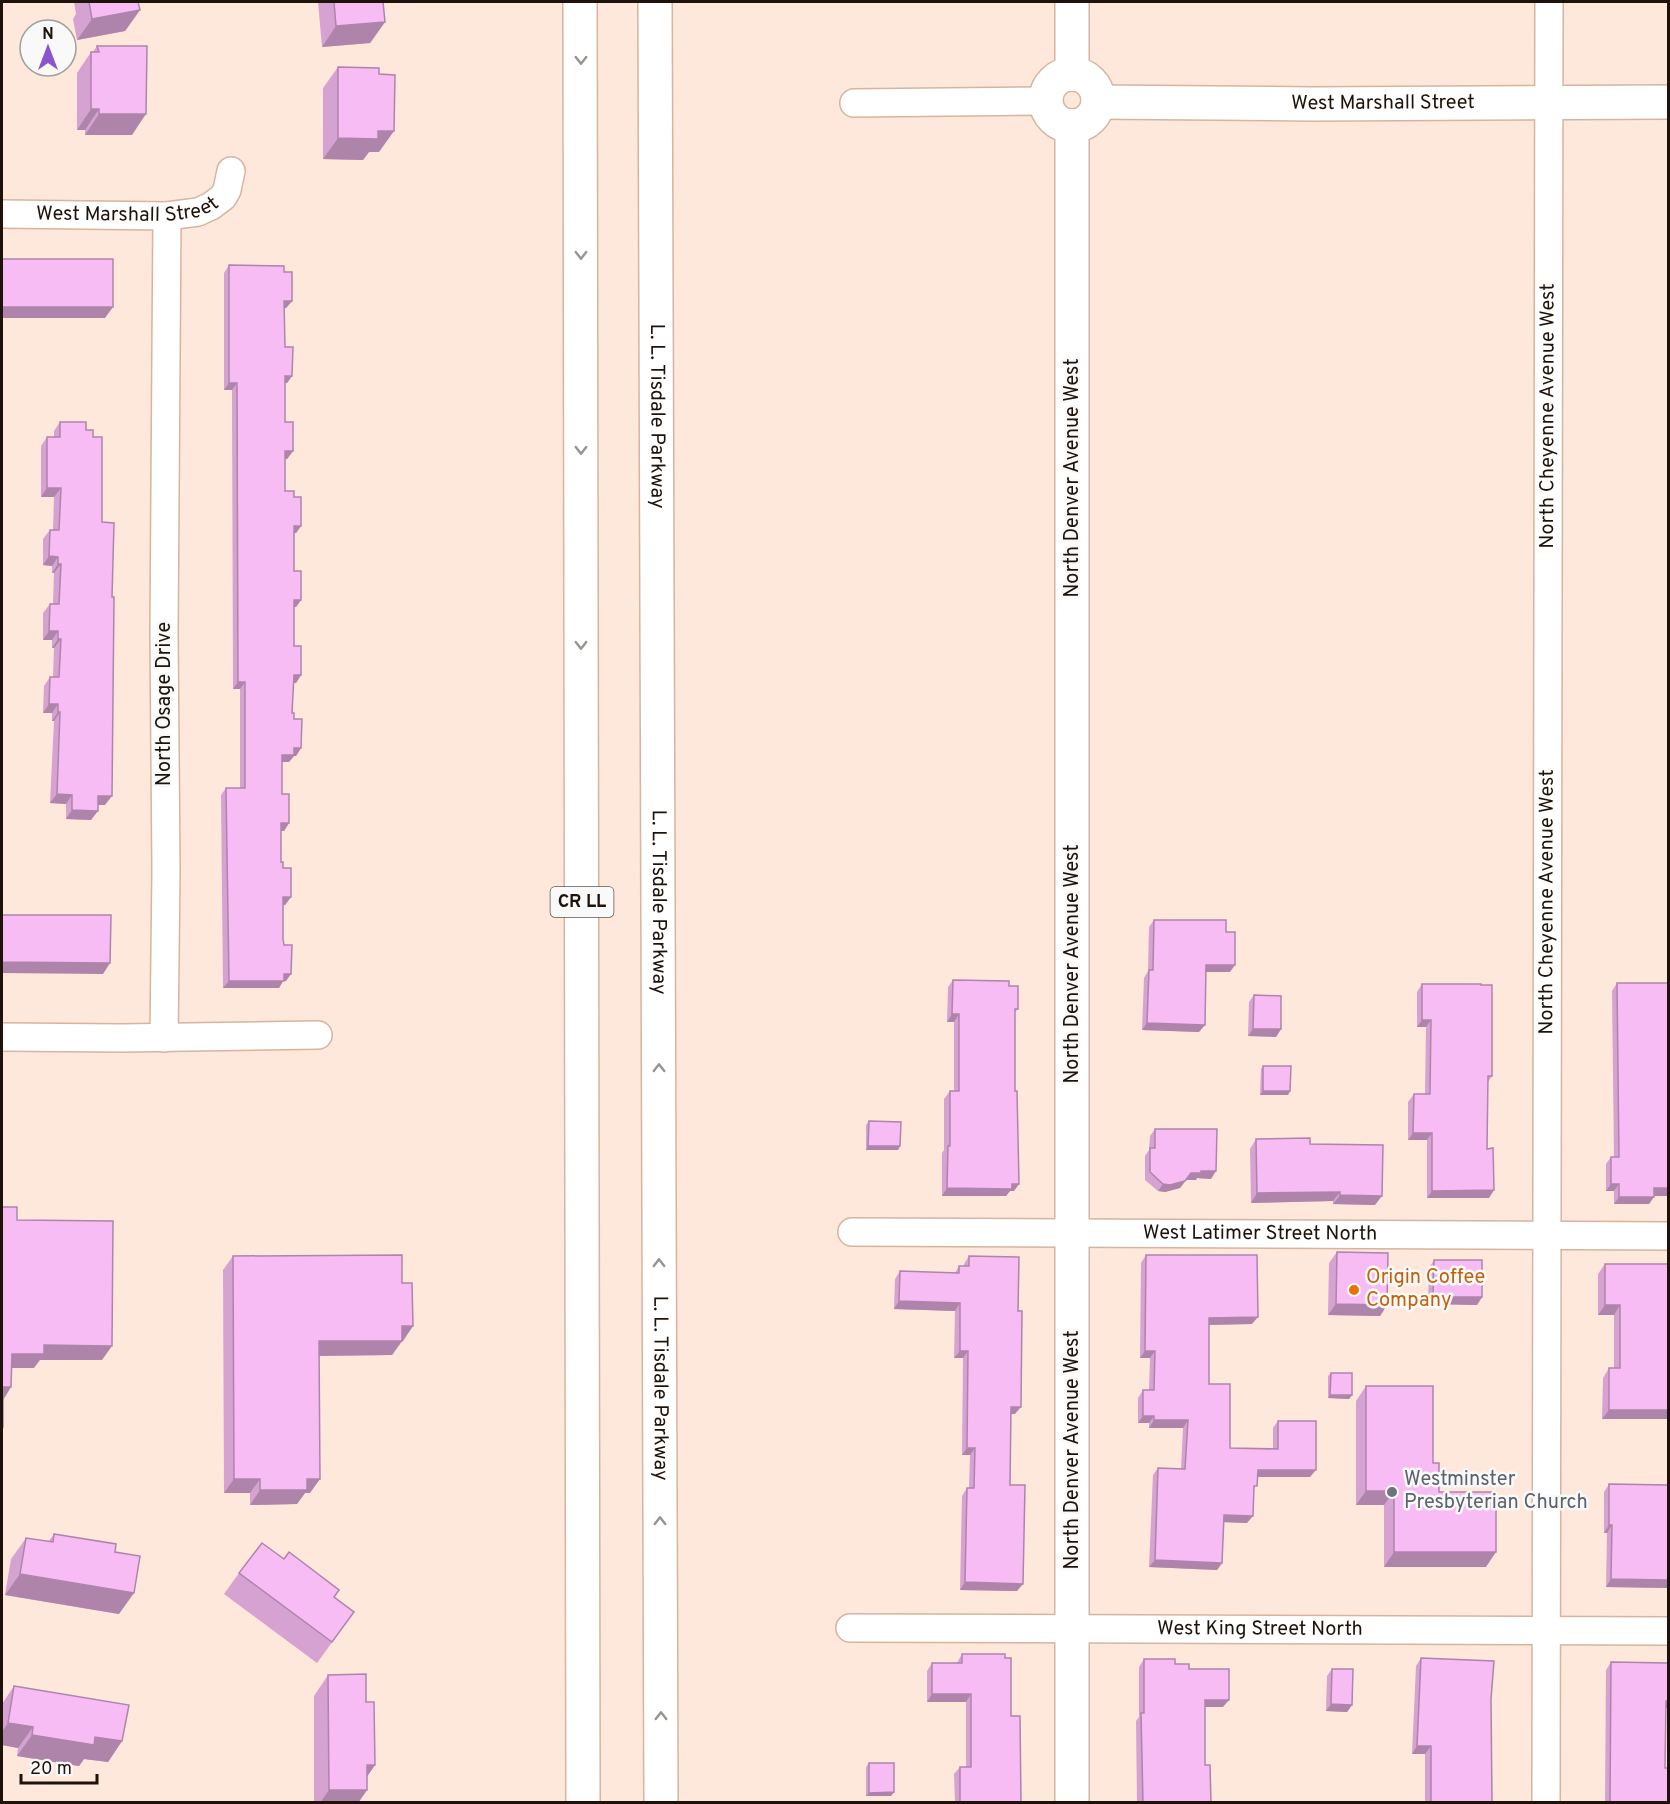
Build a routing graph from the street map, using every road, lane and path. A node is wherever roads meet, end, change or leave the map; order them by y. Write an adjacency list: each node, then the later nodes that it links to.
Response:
1 (580, 2): 26 (main road, CR LL, one-way to 26)
2 (655, 2): 27 (main road, L. L. Tisdale Parkway, one-way to 2)
3 (1072, 2): 5 (main road)
4 (1549, 2): 8 (street, North Cheyenne Avenue West)
5 (1072, 74): 6 (main road); 7 (main road)
6 (1045, 101): 10 (street); 11 (main road)
7 (1098, 102): 8 (main road, West Marshall Street); 11 (main road)
8 (1548, 102): 9 (main road, West Marshall Street); 20 (street, North Cheyenne Avenue West)
9 (1668, 102)
10 (854, 103)
11 (1072, 126): 19 (main road, North Denver Avenue West)
12 (231, 171): 14 (street, West Marshall Street)
13 (2, 214): 14 (street, West Marshall Street)
14 (167, 216): 17 (street, North Osage Drive)
15 (318, 1035): 17 (street)
16 (2, 1037): 17 (street)
17 (164, 1038)
18 (852, 1232): 19 (street, West Latimer Street North)
19 (1073, 1233): 20 (street, West Latimer Street North); 23 (main road, North Denver Avenue West)
20 (1548, 1235): 21 (street, West Latimer Street North); 24 (street, North Cheyenne Avenue West)
21 (1668, 1236)
22 (850, 1628): 23 (street, West King Street North)
23 (1072, 1628): 24 (street, West King Street North); 28 (main road, North Denver Avenue West)
24 (1546, 1631): 25 (street, West King Street North); 29 (street, North Cheyenne Avenue West)
25 (1668, 1631)
26 (583, 1803)
27 (661, 1803)
28 (1072, 1803)
29 (1546, 1803)

